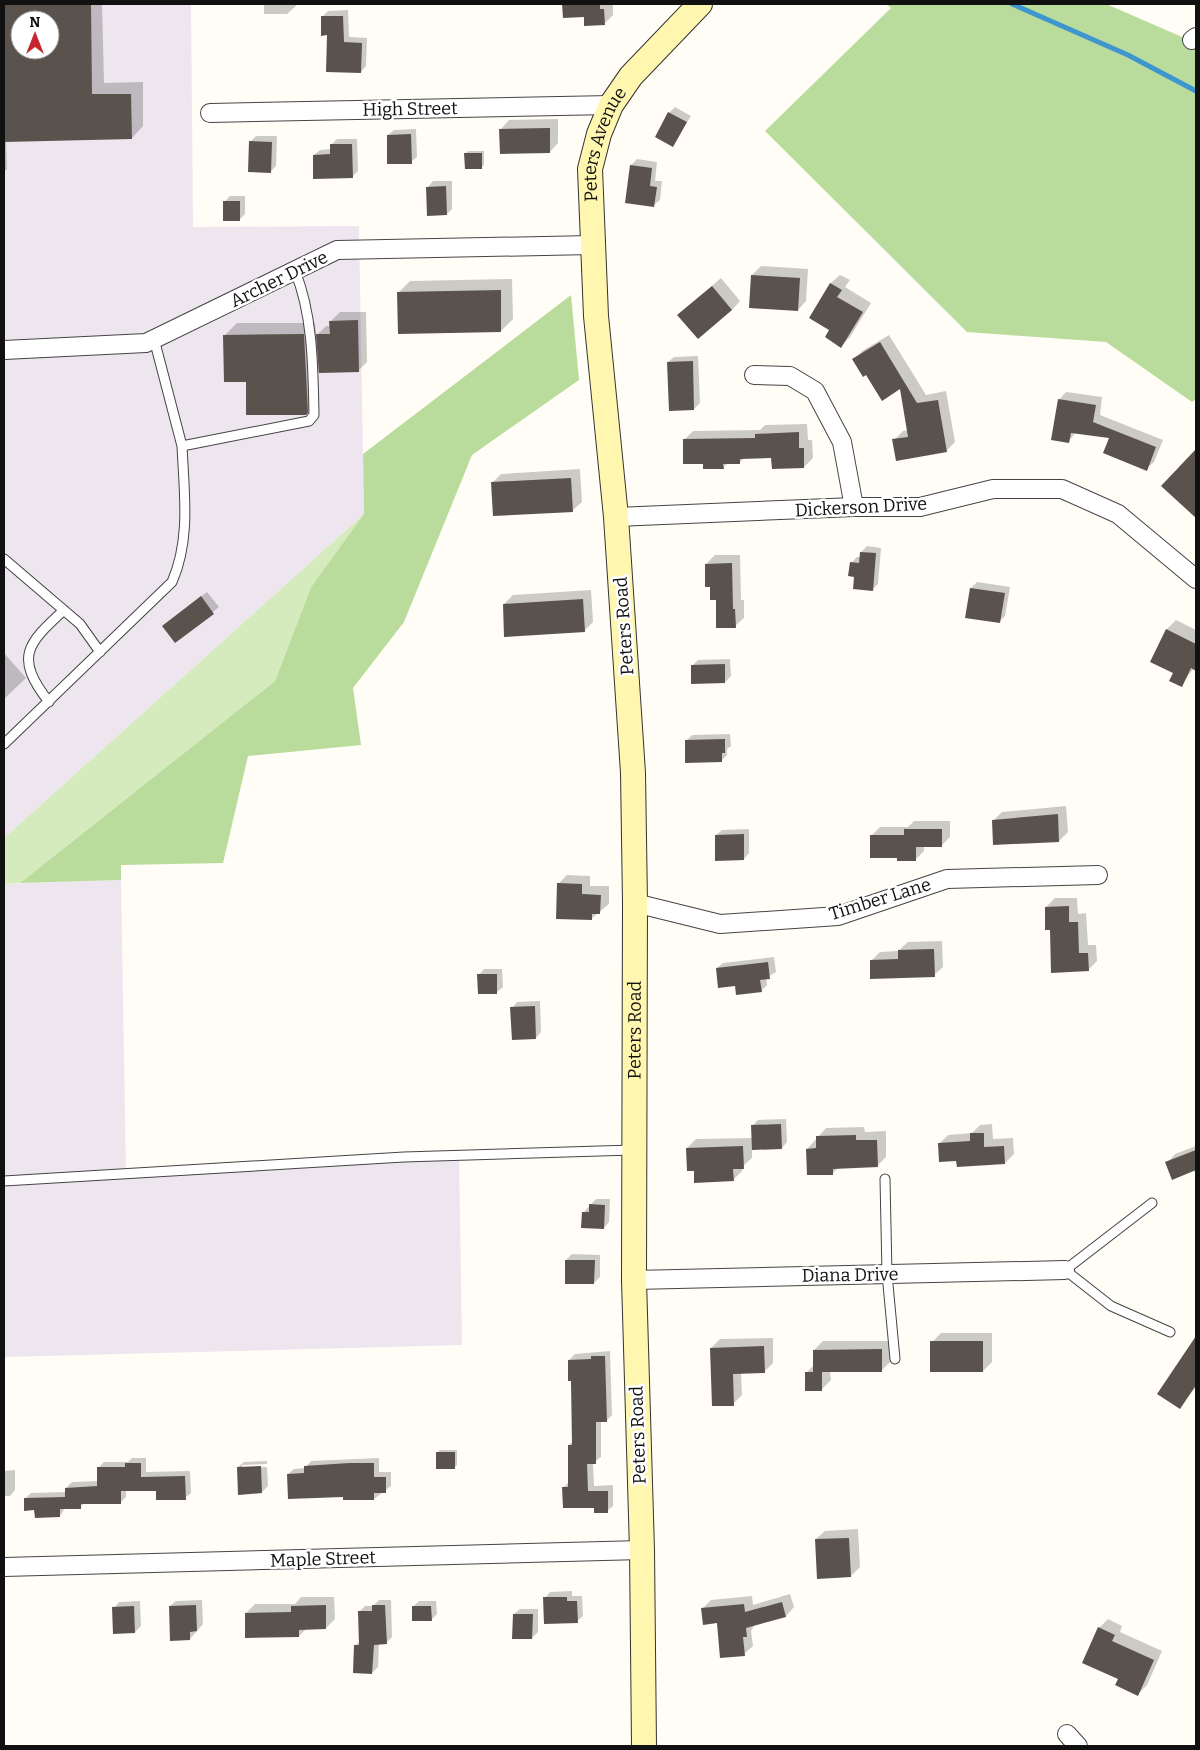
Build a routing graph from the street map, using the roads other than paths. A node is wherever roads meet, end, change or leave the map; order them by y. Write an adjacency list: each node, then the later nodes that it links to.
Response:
1 (700, 4): 2 (street, Peters Avenue)
2 (611, 105): 3 (street, High Street); 4 (street, Peters Avenue)
3 (210, 114)
4 (592, 245): 5 (street, Archer Drive); 6 (street, Peters Avenue)
5 (295, 271): 7 (street, Archer Drive); 10 (lane)
6 (596, 316): 12 (street, Peters Road)
7 (154, 339): 8 (street, Archer Drive); 10 (lane)
8 (4, 350)
9 (754, 374): 11 (street)
10 (182, 446): 16 (lane)
11 (854, 507): 12 (street, Dickerson Drive); 14 (street, Dickerson Drive)
12 (616, 517): 20 (street, Peters Road)
13 (4, 559): 15 (lane)
14 (1196, 579)
15 (64, 610): 16 (lane); 17 (lane)
16 (100, 652): 17 (lane)
17 (49, 702): 18 (lane)
18 (4, 744)
19 (1098, 875): 20 (street, Timber Lane)
20 (635, 902): 21 (street, Peters Road)
21 (635, 1150): 23 (lane); 27 (street, Peters Road)
22 (885, 1179): 26 (lane)
23 (4, 1181)
24 (1152, 1203): 25 (lane)
25 (1066, 1270): 26 (street, Diana Drive); 28 (lane)
26 (888, 1274): 27 (street, Diana Drive); 29 (lane)
27 (634, 1280): 30 (street, Peters Road)
28 (1170, 1332)
29 (895, 1359)
30 (642, 1550): 31 (street, Maple Street); 32 (street, Peters Road)
31 (4, 1567)
32 (644, 1746)

